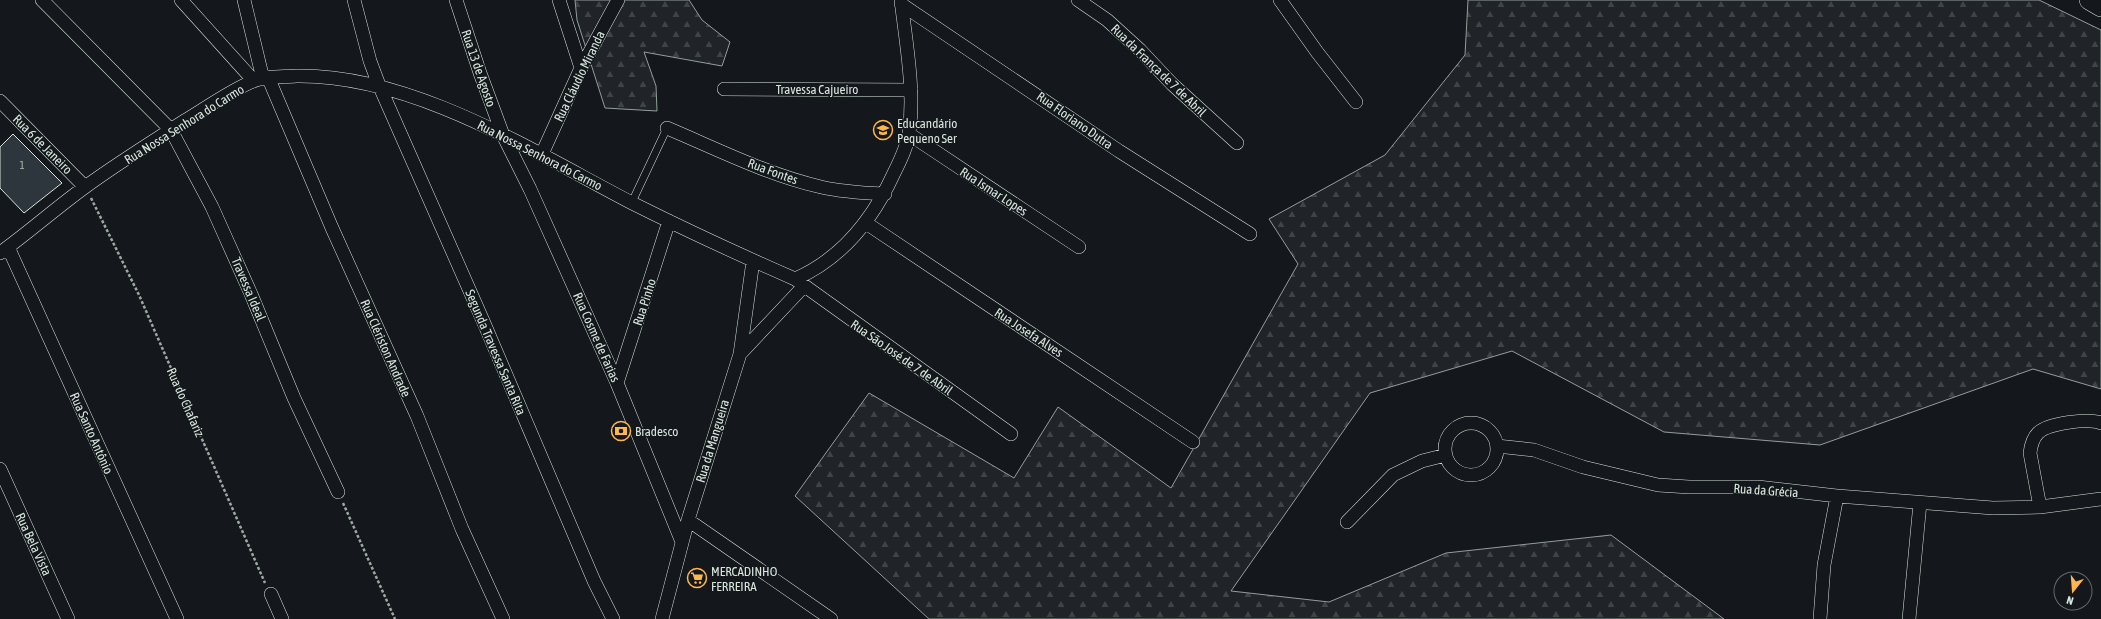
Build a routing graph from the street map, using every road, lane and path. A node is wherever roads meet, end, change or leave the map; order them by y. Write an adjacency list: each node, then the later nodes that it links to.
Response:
1 (42, 0): 21 (street, Travessa Ideal)
2 (181, 0): 14 (street)
3 (244, 0): 14 (street)
4 (354, 0): 15 (street, Segunda Travessa Santa Rita)
5 (456, 0): 23 (street, Rua 13 de Agosto)
6 (559, 0): 13 (street)
7 (618, 0): 13 (street, Rua Cláudio Miranda)
8 (1078, 0): 24 (street, Rua da França de 7 de Abril)
9 (1280, 0): 18 (street)
10 (2089, 0): 12 (main road)
11 (901, 2): 17 (street); 31 (street, Rua Floriano Dutra)
12 (2101, 7)
13 (580, 68): 25 (street, Rua Cláudio Miranda)
14 (262, 79): 15 (street, Rua Nossa Senhora do Carmo); 21 (street, Rua Nossa Senhora do Carmo); 57 (street, Rua Clériston Andrade)
15 (379, 85): 23 (street, Rua Nossa Senhora do Carmo); 58 (street, Segunda Travessa Santa Rita)
16 (724, 89): 17 (street, Travessa Cajueiro)
17 (911, 90): 22 (street)
18 (1356, 102)
19 (1, 103): 26 (street, Rua 6 de Janeiro)
20 (667, 128): 27 (street, Rua Fontes); 28 (lane)
21 (171, 130): 26 (street, Rua Nossa Senhora do Carmo); 44 (street, Travessa Ideal)
22 (909, 134): 27 (street); 32 (street, Rua Ismar Lopes)
23 (503, 135): 25 (street, Rua Nossa Senhora do Carmo); 37 (street, Rua Cosme de Farias)
24 (1237, 143)
25 (542, 154): 28 (street, Rua Nossa Senhora do Carmo)
26 (85, 187): 33 (street, Rua Nossa Senhora do Carmo); 52 (path, Rua do Chafariz)
27 (885, 194): 30 (street)
28 (632, 202): 29 (street, Rua Nossa Senhora do Carmo)
29 (669, 221): 34 (street, Rua Nossa Senhora do Carmo); 37 (street, Rua Pinho)
30 (866, 223): 35 (street); 40 (street, Rua Josefa Alves)
31 (1250, 234)
32 (1079, 247)
33 (4, 250): 54 (street, Rua Santo Antônio)
34 (753, 261): 35 (street, Rua Nossa Senhora do Carmo); 36 (street, Rua da Mangueira)
35 (799, 283): 36 (street); 39 (street, Rua São José de 7 de Abril)
36 (740, 354): 49 (street, Rua da Mangueira)
37 (617, 383): 51 (street, Rua Cosme de Farias)
38 (2101, 423): 48 (street)
39 (1011, 434)
40 (1193, 442)
41 (1497, 446): 42 (street); 42 (street); 45 (street, Rua da Grécia)
42 (1446, 455): 50 (street)
43 (0, 469): 53 (street, Rua Bela Vista)
44 (338, 492): 56 (path)
45 (1836, 496): 47 (street, Rua da Grécia); 61 (street)
46 (2101, 499): 48 (street, Rua da Grécia)
47 (1920, 503): 48 (street, Rua da Grécia); 62 (street)
48 (2040, 507)
49 (688, 520): 51 (street, Rua da Mangueira); 60 (street)
50 (1347, 522)
51 (682, 542): 59 (street, Rua da Mangueira)
52 (271, 594): 55 (street)
53 (68, 619)
54 (177, 619)
55 (282, 619)
56 (395, 619)
57 (503, 619)
58 (613, 619)
59 (662, 619)
60 (831, 619)
61 (1820, 619)
62 (1909, 619)

